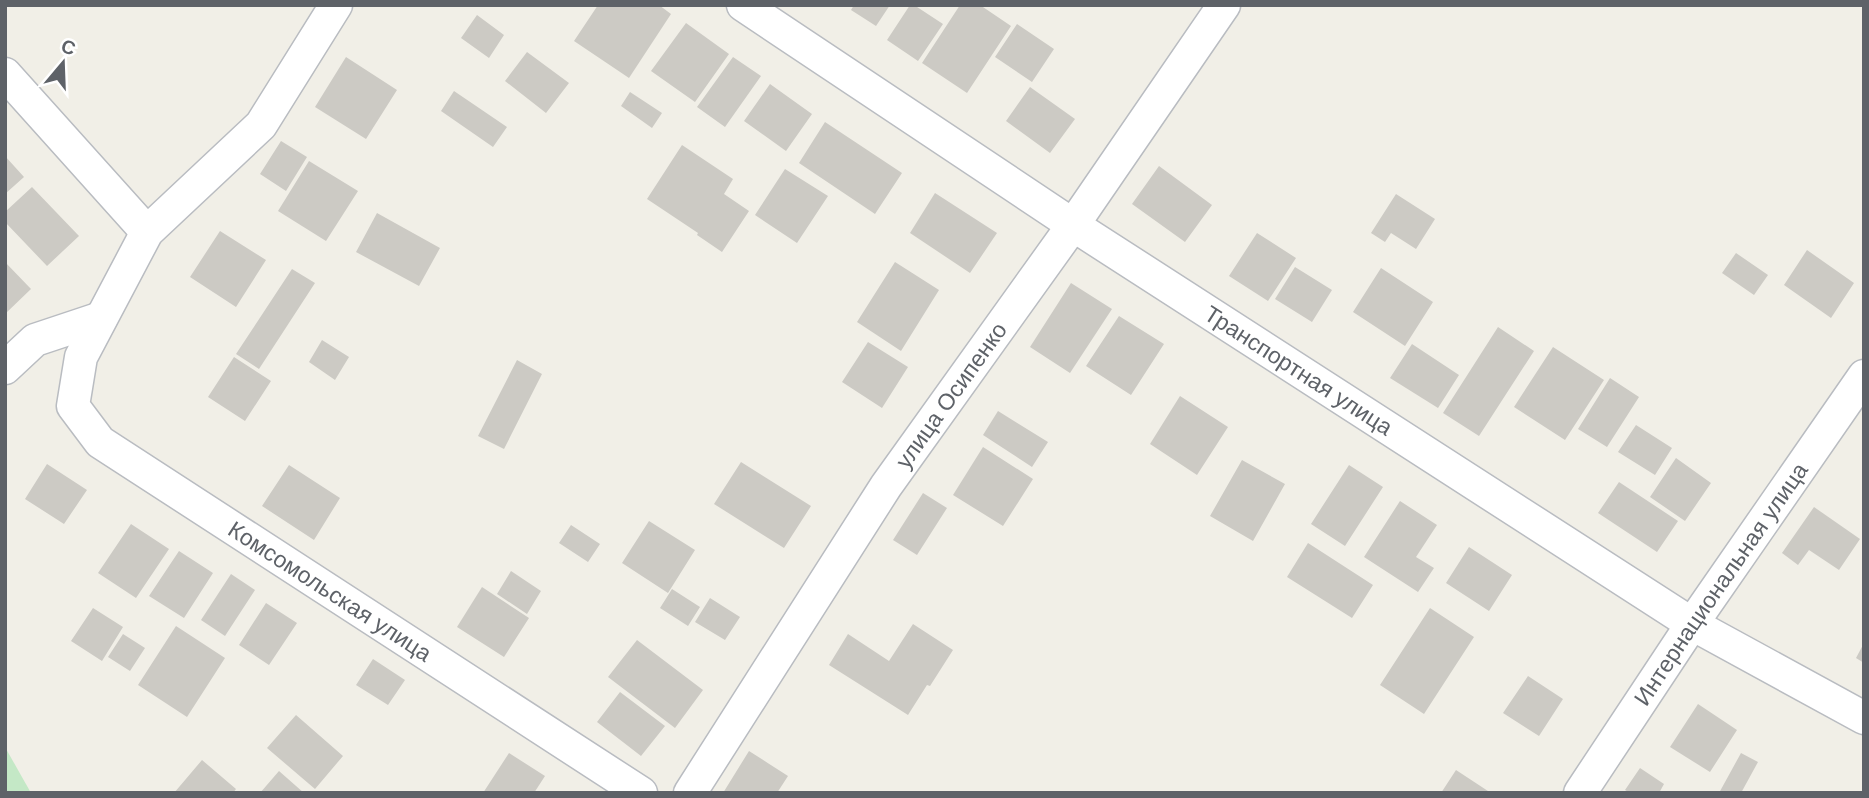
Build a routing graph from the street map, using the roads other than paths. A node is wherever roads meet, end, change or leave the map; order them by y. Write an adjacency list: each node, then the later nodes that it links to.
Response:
1 (336, 5): 6 (street, Комсомольская улица)
2 (743, 5): 5 (street, Транспортная улица)
3 (1224, 5): 5 (street, улица Осипенко)
4 (5, 74): 6 (street)
5 (1073, 225): 10 (street, Транспортная улица); 13 (street, улица Осипенко)
6 (147, 232): 7 (street, Комсомольская улица)
7 (102, 318): 8 (street); 12 (street, Комсомольская улица)
8 (5, 368)
9 (1864, 376): 10 (street, Интернациональная улица)
10 (1692, 624): 11 (street, Транспортная улица); 14 (street, Интернациональная улица)
11 (1864, 718)
12 (641, 793)
13 (690, 793)
14 (1580, 793)

